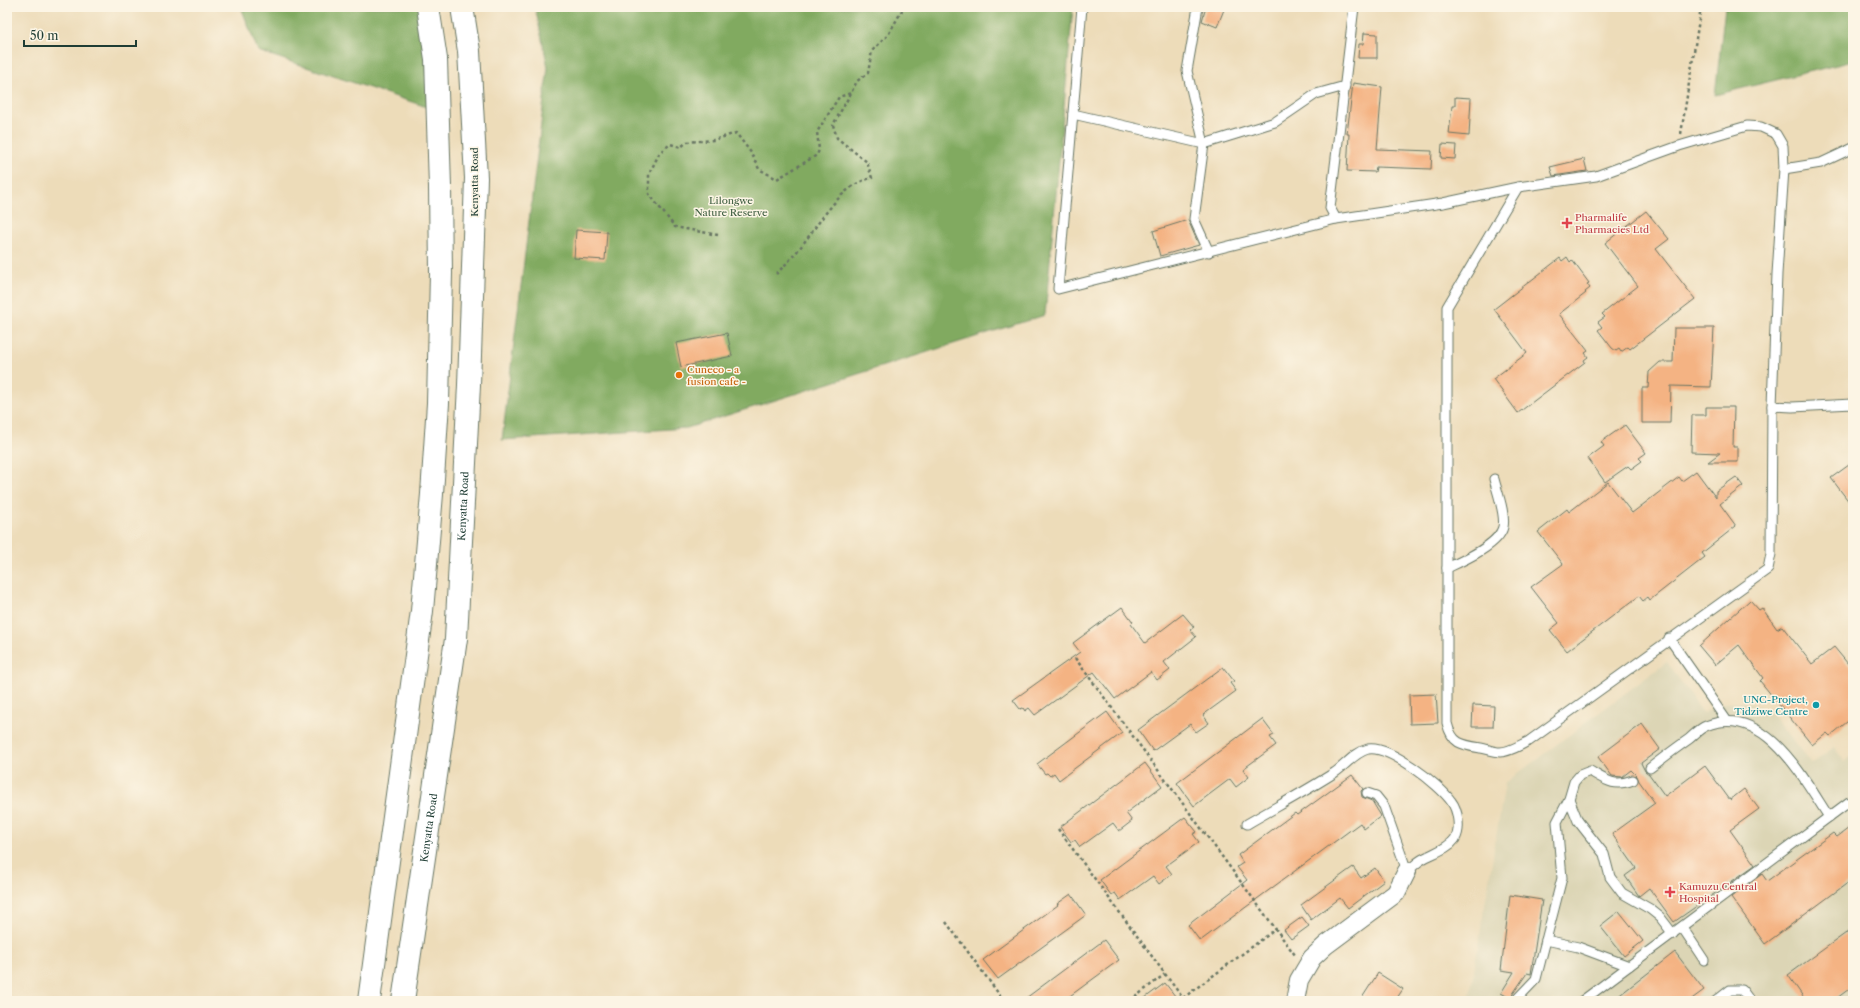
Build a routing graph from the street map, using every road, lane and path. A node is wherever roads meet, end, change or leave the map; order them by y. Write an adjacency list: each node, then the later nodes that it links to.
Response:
1 (428, 7): 46 (main road)
2 (462, 7): 47 (main road, Kenyatta Road)
3 (904, 7): 9 (path)
4 (1082, 7): 10 (lane)
5 (1198, 7): 11 (lane)
6 (1354, 7): 8 (lane)
7 (1701, 7): 12 (path)
8 (1344, 86): 11 (lane); 16 (lane)
9 (851, 93): 17 (path); 19 (path)
10 (1073, 114): 11 (lane); 18 (lane)
11 (1204, 144): 18 (lane)
12 (1679, 146): 14 (lane); 15 (lane)
13 (1853, 148): 14 (lane)
14 (1784, 169): 21 (lane)
15 (1518, 187): 16 (lane); 23 (lane)
16 (1336, 219): 18 (lane)
17 (718, 235)
18 (1209, 252)
19 (776, 274)
20 (1853, 404): 21 (lane)
21 (1772, 406): 24 (lane)
22 (1494, 479): 23 (lane)
23 (1447, 568): 24 (lane)
24 (1670, 638): 26 (lane)
25 (1075, 658): 38 (path)
26 (1727, 721): 27 (lane); 32 (lane)
27 (1650, 768)
28 (1633, 780): 30 (lane)
29 (1367, 793): 35 (lane)
30 (1569, 798): 39 (lane); 40 (lane)
31 (1853, 799): 32 (lane)
32 (1829, 818): 37 (lane)
33 (1247, 824): 35 (lane)
34 (1058, 829): 44 (path)
35 (1407, 872): 43 (street)
36 (946, 922): 48 (path)
37 (1682, 927): 39 (lane); 41 (lane)
38 (1276, 929): 43 (path); 45 (path)
39 (1673, 934): 42 (lane)
40 (1546, 940): 42 (lane); 51 (lane)
41 (1704, 960)
42 (1629, 966): 52 (lane)
43 (1305, 968): 50 (street)
44 (1165, 974): 45 (path); 49 (path)
45 (1184, 1000)
46 (369, 1001)
47 (403, 1001)
48 (1004, 1001)
49 (1130, 1001)
50 (1295, 1001)
51 (1515, 1001)
52 (1582, 1001)
53 (1716, 1001): 54 (lane)
54 (1750, 1001)

